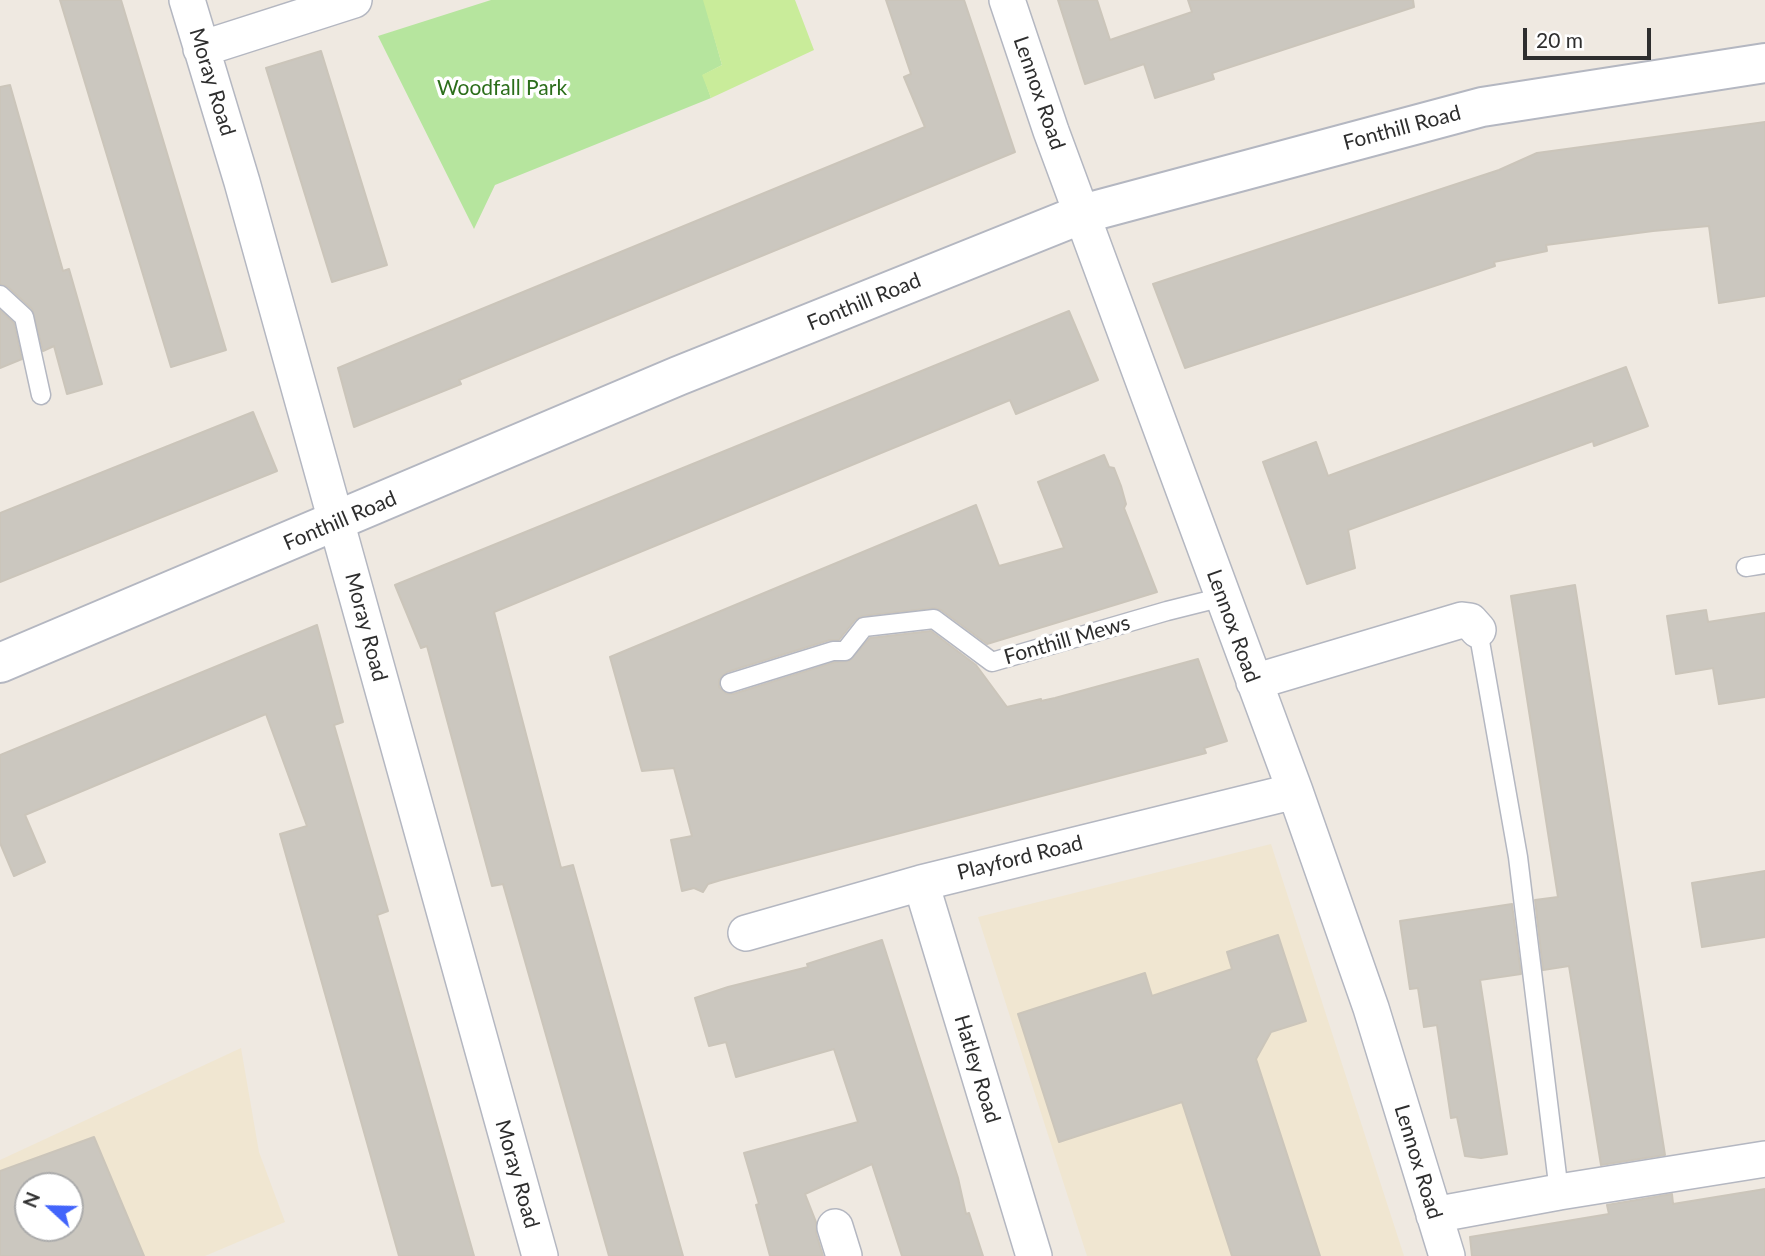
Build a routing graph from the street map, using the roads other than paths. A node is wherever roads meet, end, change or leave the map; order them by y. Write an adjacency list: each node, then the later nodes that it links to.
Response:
1 (187, 0): 4 (street, Moray Road)
2 (354, 0): 4 (street)
3 (1007, 0): 6 (street, Lennox Road)
4 (201, 49): 9 (street, Moray Road)
5 (1765, 63): 6 (street, Fonthill Road)
6 (1082, 214): 9 (street, Fonthill Road); 12 (street, Lennox Road)
7 (0, 295): 8 (lane)
8 (41, 395)
9 (337, 522): 14 (street, Fonthill Road); 23 (street, Moray Road)
10 (1765, 564): 11 (lane)
11 (1746, 567)
12 (1223, 597): 15 (street, Lennox Road); 16 (lane, Fonthill Mews)
13 (1478, 629): 15 (street); 21 (lane)
14 (0, 663)
15 (1254, 682): 17 (street, Lennox Road)
16 (730, 683)
17 (1295, 791): 18 (street, Playford Road); 22 (street, Lennox Road)
18 (921, 883): 19 (street, Playford Road); 24 (street, Hatley Road)
19 (746, 933)
20 (1765, 1158): 21 (street)
21 (1559, 1192): 22 (street)
22 (1434, 1215): 25 (street, Lennox Road)
23 (540, 1256)
24 (1034, 1256)
25 (1447, 1256)

